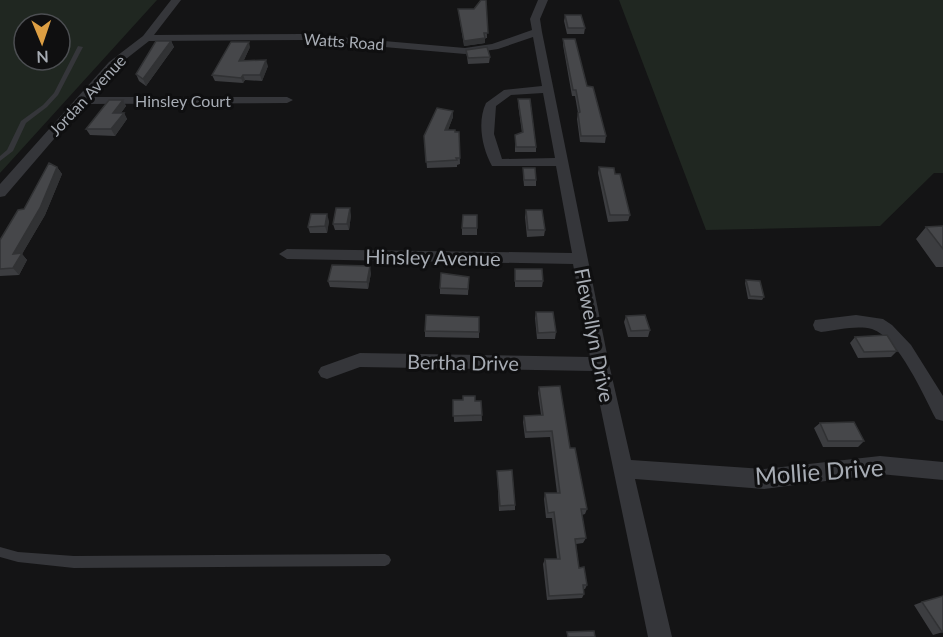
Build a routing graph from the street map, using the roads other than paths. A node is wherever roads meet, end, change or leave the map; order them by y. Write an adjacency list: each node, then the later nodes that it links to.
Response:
1 (176, 0): 4 (street, Jordan Avenue)
2 (543, 0): 3 (street, Flewellyn Drive)
3 (537, 32): 4 (street, Watts Road); 6 (street, Flewellyn Drive)
4 (147, 38): 8 (street, Jordan Avenue)
5 (80, 47): 9 (lane)
6 (548, 89): 10 (street, Flewellyn Drive); 10 (street)
7 (287, 100): 8 (street, Hinsley Court)
8 (80, 101): 11 (street, Jordan Avenue)
9 (0, 159)
10 (562, 162): 13 (street, Flewellyn Drive)
11 (0, 193)
12 (287, 254): 13 (street, Hinsley Avenue)
13 (580, 259): 15 (street, Flewellyn Drive)
14 (821, 325): 17 (street)
15 (600, 364): 16 (street, Bertha Drive); 18 (street, Flewellyn Drive)
16 (327, 372)
17 (943, 413)
18 (622, 469): 19 (street, Mollie Drive); 22 (street, Flewellyn Drive)
19 (943, 471)
20 (0, 552): 21 (lane)
21 (385, 560)
22 (660, 637)

